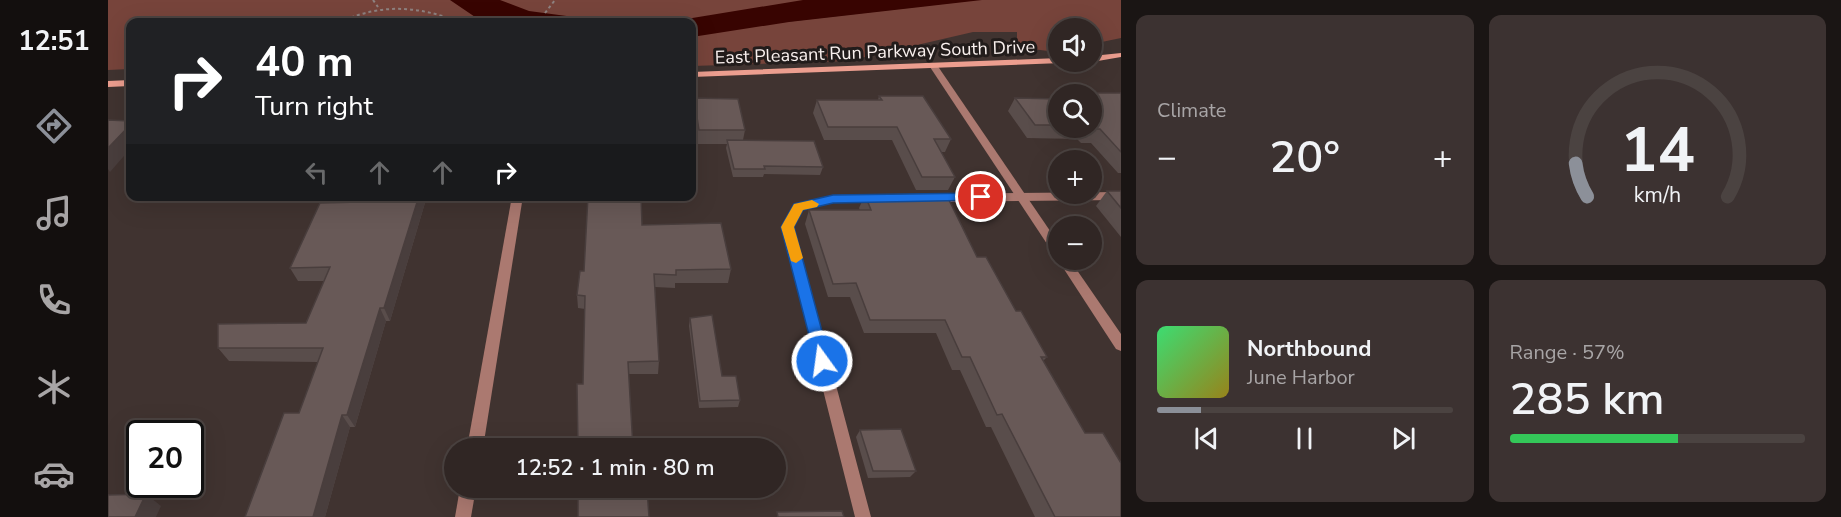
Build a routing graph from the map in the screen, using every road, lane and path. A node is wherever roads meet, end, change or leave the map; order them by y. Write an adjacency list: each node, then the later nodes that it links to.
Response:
1 (373, 0): 3 (path)
2 (555, 0): 4 (path)
3 (378, 7): 5 (path); 6 (path)
4 (545, 13)
5 (350, 18)
6 (447, 18)
7 (1121, 55): 8 (street)
8 (1102, 58)
9 (1048, 62): 10 (street, East Pleasant Run Parkway South Drive)
10 (934, 67): 11 (street, East Pleasant Run Parkway South Drive); 15 (street)
11 (696, 75)
12 (108, 84): 13 (street)
13 (126, 84)
14 (1121, 196): 15 (street)
15 (1021, 197): 17 (street); 19 (street)
16 (890, 198): 25 (street)
17 (924, 198)
18 (517, 201): 22 (street)
19 (1048, 237)
20 (1071, 270): 21 (street)
21 (1121, 345)
22 (477, 438)
23 (466, 498): 24 (street)
24 (463, 517)
25 (863, 517)

